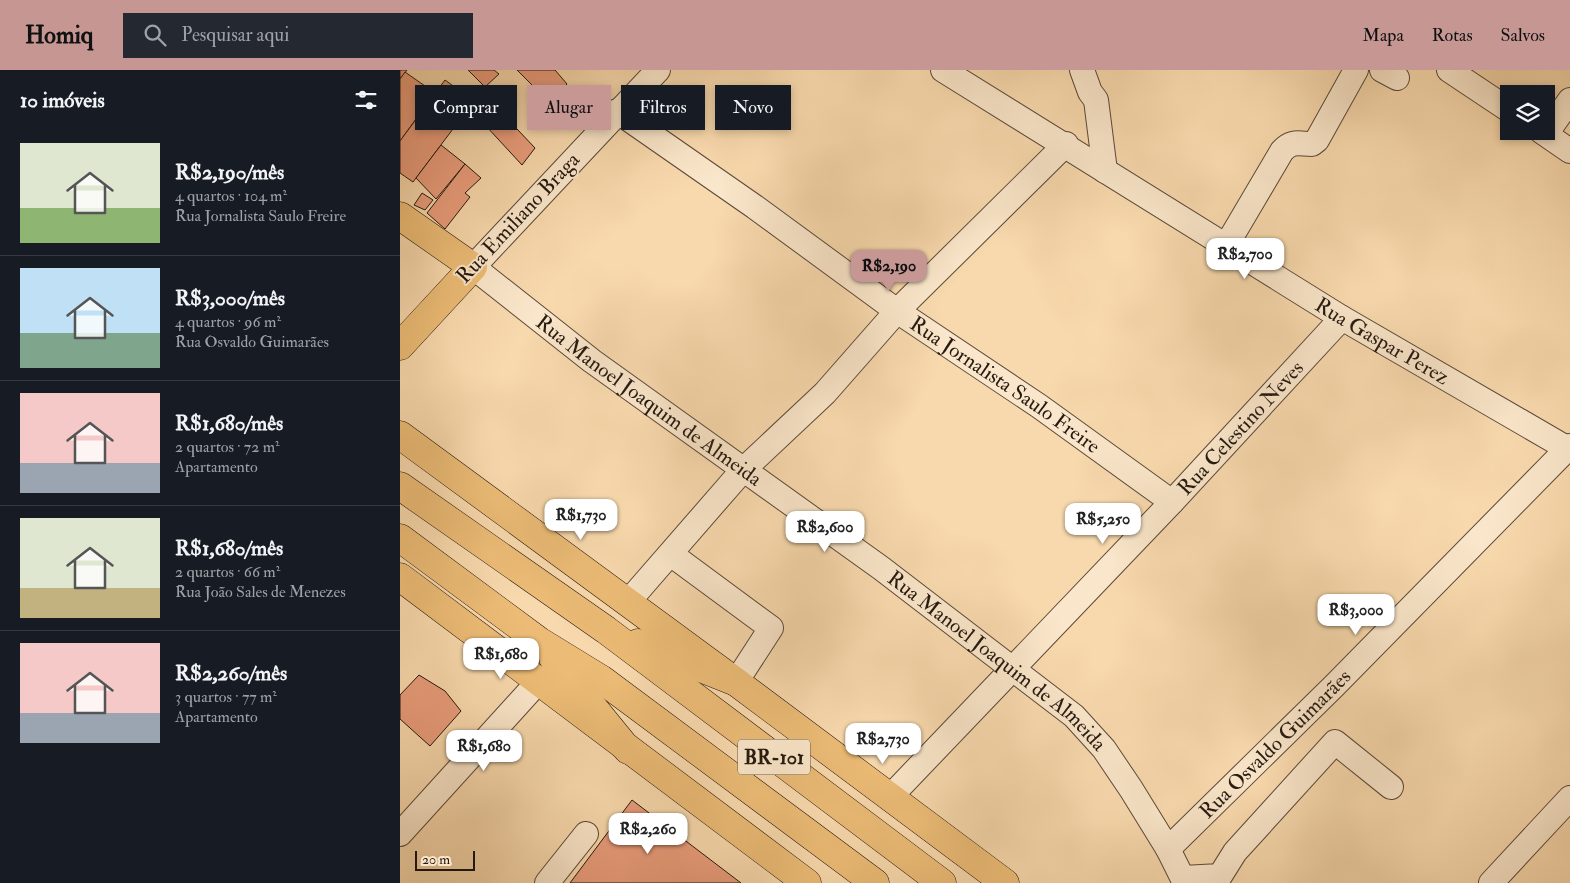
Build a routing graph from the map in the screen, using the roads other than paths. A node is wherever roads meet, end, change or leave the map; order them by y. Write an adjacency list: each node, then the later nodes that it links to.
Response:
1 (658, 70): 8 (street, Rua Emiliano Braga)
2 (943, 70): 11 (street, Rua Gaspar Perez)
3 (1082, 70): 13 (street)
4 (1356, 70): 15 (street)
5 (1449, 70): 7 (street)
6 (1570, 100): 9 (street)
7 (1500, 104)
8 (617, 111): 16 (street, Rua Emiliano Braga); 17 (street, Rua Jornalista Saulo Freire)
9 (1555, 119)
10 (1554, 140): 12 (street)
11 (1066, 144): 13 (street, Rua Gaspar Perez); 17 (street)
12 (1570, 151)
13 (1106, 171): 15 (street, Rua Gaspar Perez)
14 (400, 216): 16 (main road, Rua Manoel Joaquim de Almeida)
15 (1226, 246): 18 (street, Rua Gaspar Perez)
16 (472, 267): 19 (main road, Rua Emiliano Braga); 22 (street, Rua Manoel Joaquim de Almeida)
17 (897, 311): 22 (street); 24 (street, Rua Jornalista Saulo Freire)
18 (1342, 318): 21 (street, Rua Gaspar Perez); 24 (street, Rua Celestino Neves)
19 (400, 346)
20 (400, 435): 28 (main road)
21 (1569, 448): 40 (street, Rua Osvaldo Guimarães)
22 (742, 471): 26 (street); 31 (street, Rua Manoel Joaquim de Almeida)
23 (400, 486): 29 (main road, BR-101)
24 (1172, 502): 31 (street, Rua Celestino Neves)
25 (400, 538): 30 (main road, BR-101)
26 (672, 554): 28 (street); 33 (street)
27 (400, 578): 32 (main road)
28 (628, 602): 33 (main road)
29 (606, 630): 33 (main road); 45 (main road, BR-101)
30 (539, 641): 34 (main road); 44 (main road, BR-101)
31 (1012, 667): 36 (street, Rua Celestino Neves); 40 (street, Rua Manoel Joaquim de Almeida)
32 (538, 682): 34 (main road); 38 (street)
33 (736, 682): 36 (main road)
34 (628, 750): 43 (main road)
35 (1391, 787): 41 (street)
36 (890, 797): 46 (main road)
37 (1570, 798): 47 (street)
38 (400, 834)
39 (586, 834): 42 (street)
40 (1168, 849): 41 (street, Rua Manoel Joaquim de Almeida)
41 (1184, 881)
42 (547, 883)
43 (808, 883)
44 (875, 883)
45 (942, 883)
46 (1005, 883)
47 (1491, 883)

